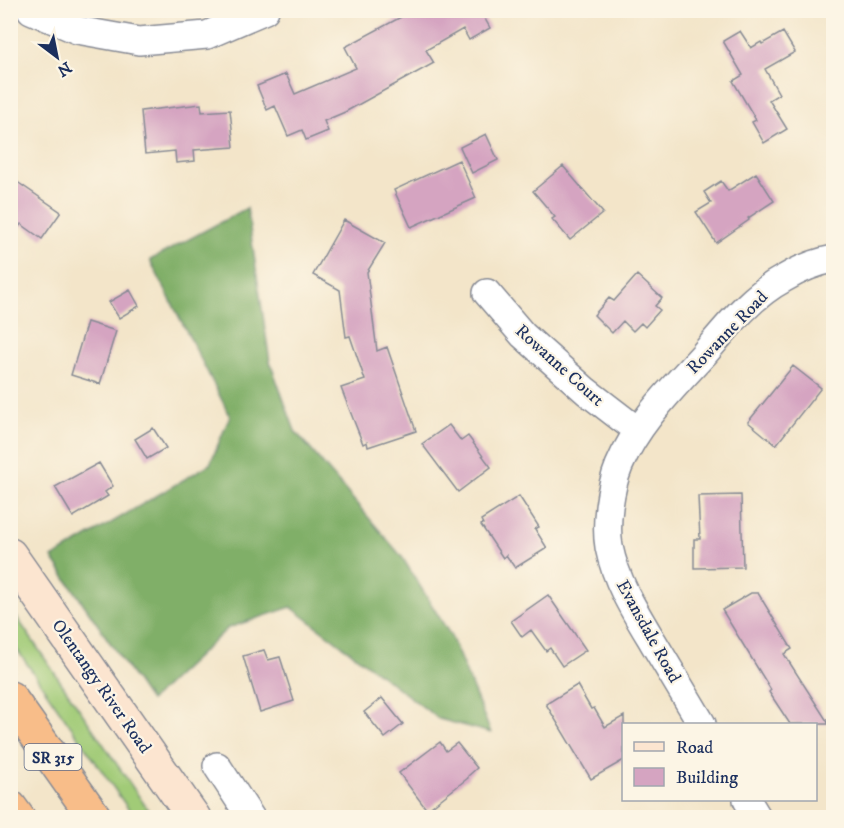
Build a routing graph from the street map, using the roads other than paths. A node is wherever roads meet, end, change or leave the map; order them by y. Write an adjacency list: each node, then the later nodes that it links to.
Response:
1 (31, 10): 2 (street)
2 (265, 10)
3 (834, 259): 5 (street, Rowanne Road)
4 (487, 293): 5 (street, Rowanne Court)
5 (638, 431): 8 (street, Evansdale Road)
6 (10, 555): 14 (main road, Olentangy River Road)
7 (10, 698): 13 (highway, SR 315)
8 (701, 723)
9 (217, 766): 15 (street)
10 (748, 801): 16 (street)
11 (10, 807): 12 (highway)
12 (18, 818)
13 (95, 818)
14 (194, 818)
15 (251, 818)
16 (758, 818)

